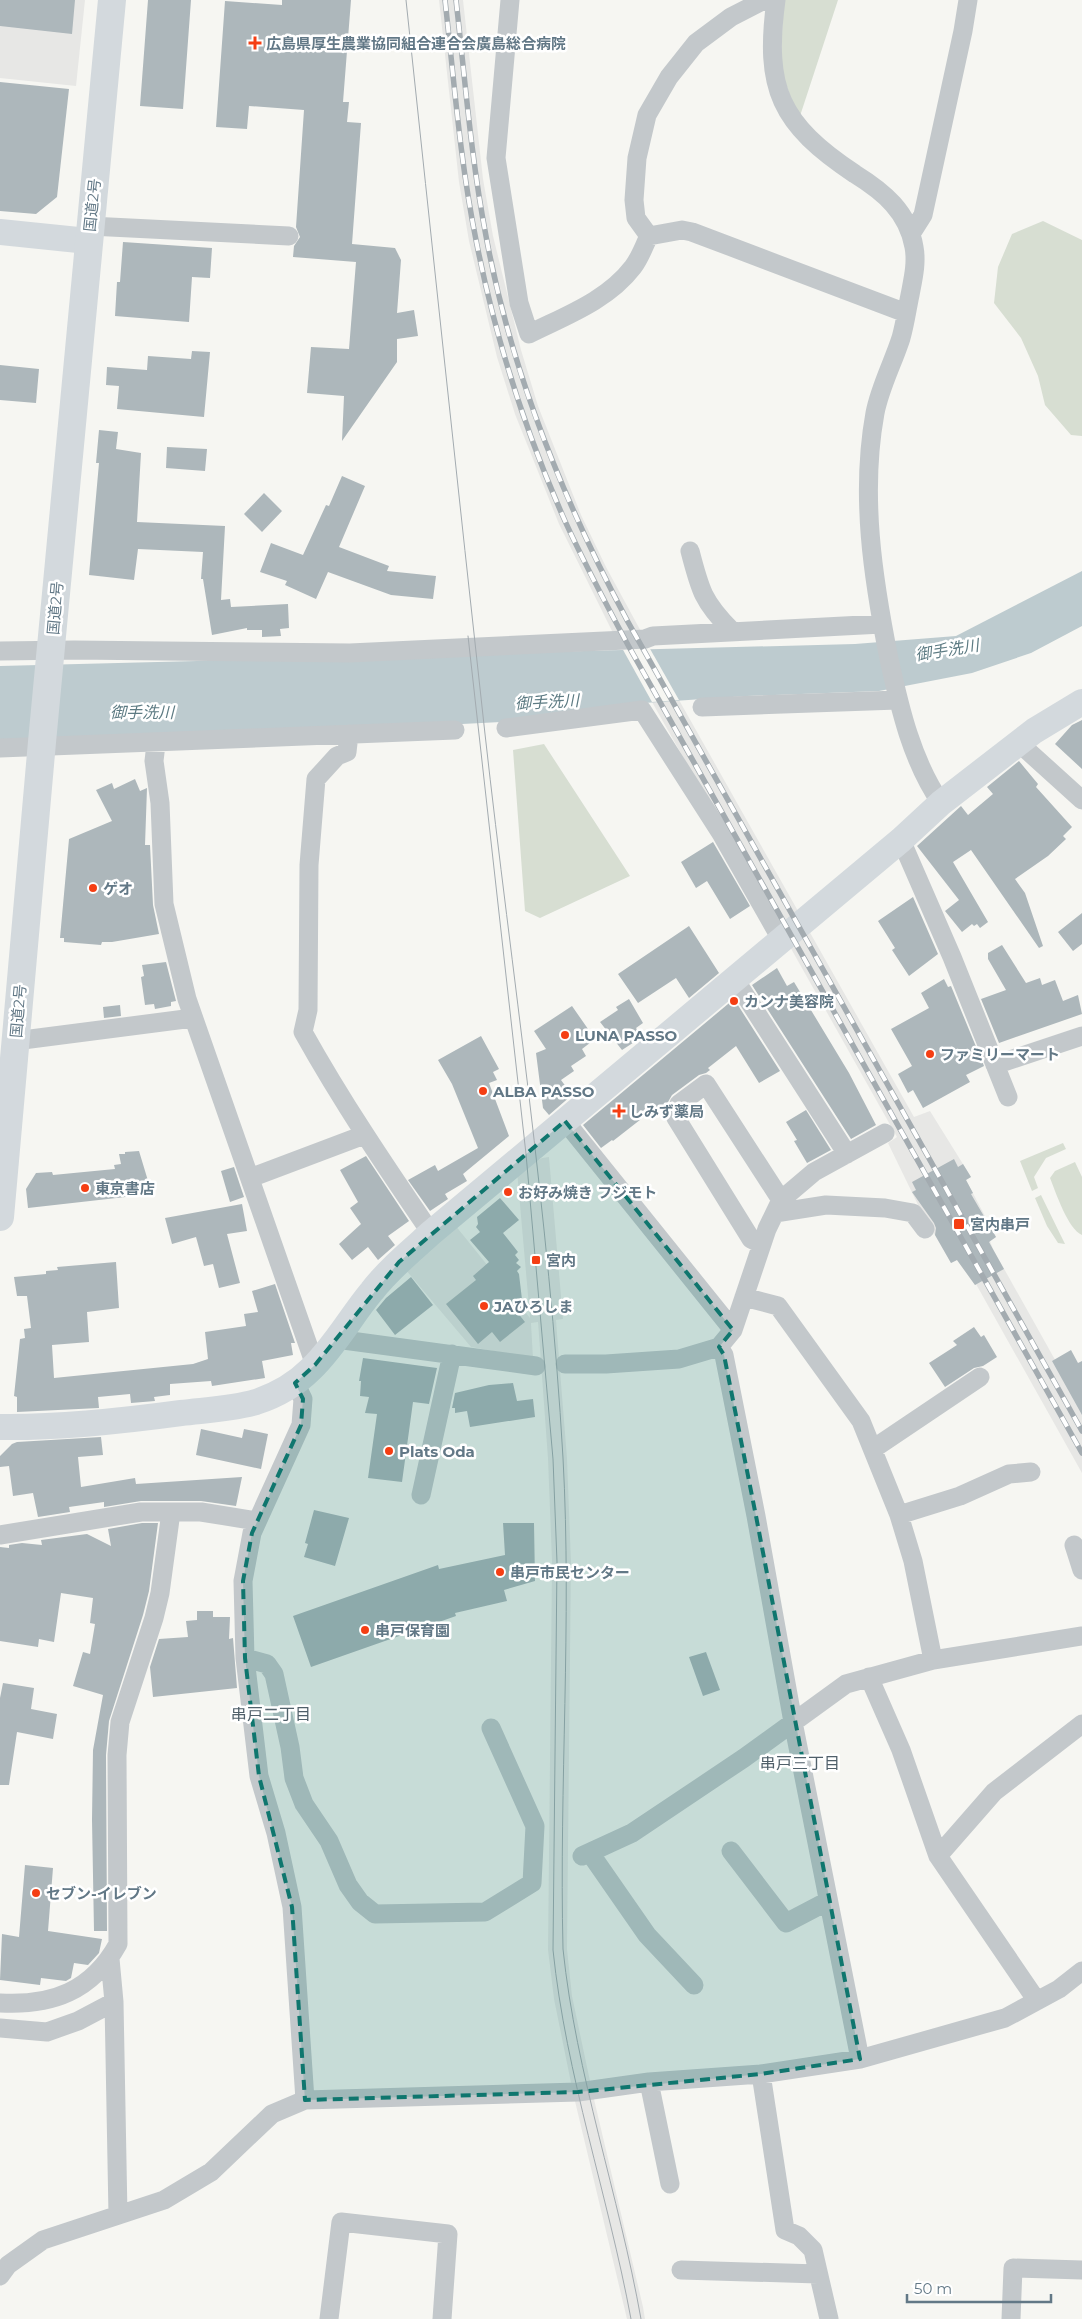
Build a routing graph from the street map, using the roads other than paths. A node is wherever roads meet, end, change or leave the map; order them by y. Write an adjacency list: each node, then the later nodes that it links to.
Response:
1 (112, 0): 7 (highway, 国道2号)
2 (510, 0): 10 (street)
3 (764, 0): 10 (street)
4 (776, 0): 8 (street)
5 (968, 0): 8 (street)
6 (0, 232): 7 (street)
7 (89, 234): 9 (street); 16 (highway, 国道2号)
8 (911, 234): 11 (street)
9 (288, 236)
10 (649, 236): 11 (street)
11 (906, 313): 13 (street)
12 (690, 551): 14 (street)
13 (883, 628): 14 (street); 17 (street)
14 (732, 632): 16 (street)
15 (0, 651): 16 (street)
16 (51, 655): 24 (highway, 国道2号)
17 (897, 697): 19 (street); 28 (street)
18 (1082, 702): 23 (street)
19 (702, 707)
20 (506, 728): 30 (street)
21 (455, 730): 22 (street)
22 (349, 734): 25 (street); 39 (street)
23 (1020, 743): 27 (street); 28 (street)
24 (42, 744): 25 (street); 26 (street); 34 (highway, 国道2号)
25 (156, 744): 32 (street)
26 (0, 748)
27 (1082, 800)
28 (941, 803): 29 (street)
29 (901, 840): 30 (street); 35 (street)
30 (781, 939): 31 (street)
31 (734, 978): 37 (street); 40 (street)
32 (194, 1018): 34 (street); 41 (street)
33 (1082, 1036): 35 (street)
34 (15, 1041): 43 (highway, 国道2号)
35 (995, 1066): 36 (street)
36 (1008, 1097)
37 (565, 1121): 45 (street); 48 (street)
38 (885, 1133): 40 (street)
39 (364, 1135): 41 (street); 45 (street)
40 (846, 1154): 42 (street)
41 (250, 1178): 53 (street)
42 (778, 1207): 44 (street); 46 (street); 46 (street)
43 (0, 1217)
44 (925, 1229)
45 (432, 1233): 49 (street)
46 (761, 1244): 47 (street)
47 (744, 1297): 48 (street); 58 (street)
48 (733, 1330): 50 (street)
49 (336, 1339): 51 (street); 53 (street)
50 (719, 1347): 52 (street); 71 (street)
51 (452, 1354): 54 (street); 60 (street)
52 (565, 1364)
53 (315, 1365): 56 (street)
54 (536, 1366)
55 (980, 1377): 58 (street)
56 (295, 1383): 57 (street); 63 (street)
57 (0, 1427)
58 (873, 1449): 62 (street)
59 (1031, 1472): 62 (street)
60 (421, 1495)
61 (170, 1512): 63 (street); 64 (street); 77 (street)
62 (900, 1516): 69 (street)
63 (257, 1521): 68 (street)
64 (0, 1535)
65 (1074, 1545): 66 (street)
66 (1082, 1570)
67 (1082, 1636): 69 (street)
68 (244, 1658): 73 (street); 87 (street)
69 (932, 1660): 70 (street)
70 (869, 1677): 71 (street); 75 (street)
71 (793, 1722): 76 (street); 79 (street)
72 (1082, 1724): 75 (street)
73 (491, 1728)
74 (731, 1851): 76 (street)
75 (938, 1856): 80 (street)
76 (828, 1901): 84 (street)
77 (110, 1959): 81 (street); 82 (street)
78 (1082, 1971): 80 (street)
79 (694, 1985)
80 (1037, 2000): 84 (street)
81 (114, 2002): 83 (street); 89 (street)
82 (0, 2003)
83 (0, 2028)
84 (860, 2059): 85 (street)
85 (761, 2074): 86 (street); 92 (street)
86 (649, 2082): 87 (street); 88 (street)
87 (305, 2100): 89 (street)
88 (670, 2184)
89 (118, 2215): 93 (street)
90 (681, 2270): 92 (street)
91 (1082, 2270): 97 (street)
92 (818, 2274): 96 (street)
93 (0, 2276)
94 (329, 2319): 95 (street)
95 (442, 2319)
96 (829, 2319)
97 (1011, 2319)

